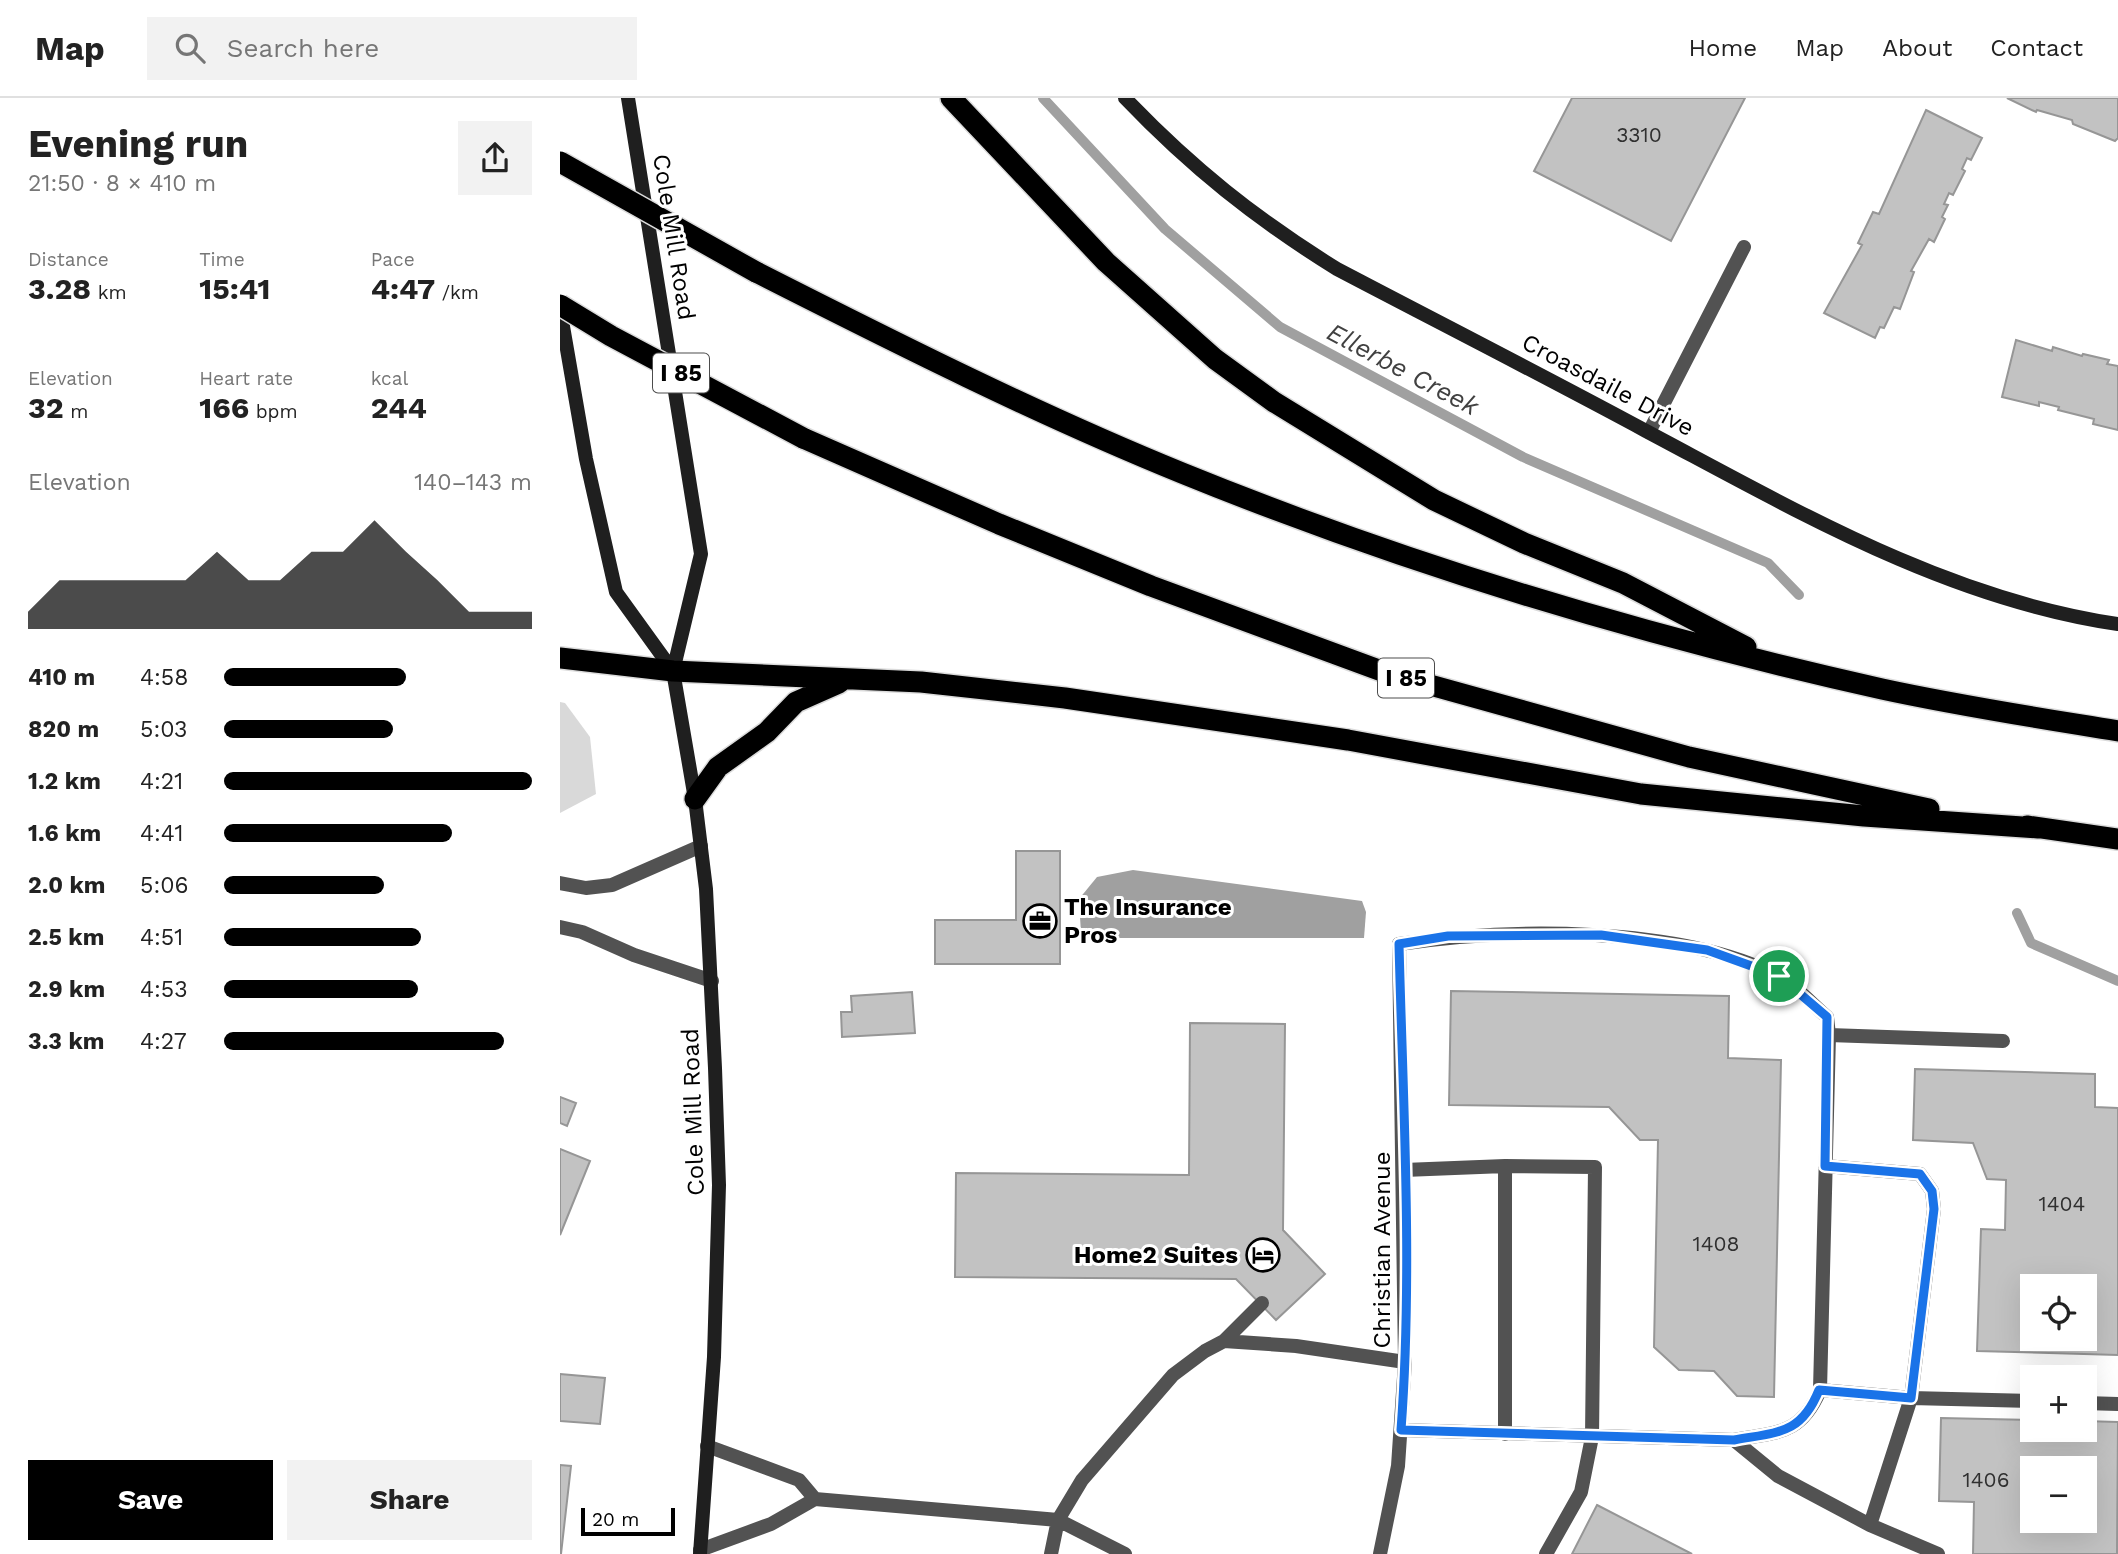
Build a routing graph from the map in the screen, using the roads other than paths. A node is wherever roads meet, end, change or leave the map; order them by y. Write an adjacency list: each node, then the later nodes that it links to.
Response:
1 (628, 98): 11 (street, Cole Mill Road)
2 (951, 98): 10 (highway)
3 (1125, 98): 7 (street, Croasdaile Drive)
4 (560, 162): 10 (highway, bridge)
5 (1744, 247): 7 (street)
6 (560, 307): 11 (street, Cole Mill Road); 15 (highway, I 85, bridge)
7 (1649, 432): 8 (street, Croasdaile Drive)
8 (2118, 624)
9 (560, 658): 11 (highway)
10 (1786, 667): 13 (highway)
11 (673, 671): 12 (highway); 14 (street, Cole Mill Road)
12 (845, 681): 14 (highway); 15 (highway)
13 (2118, 731)
14 (695, 799): 17 (street, Cole Mill Road)
15 (2038, 828): 16 (highway, I 85)
16 (2118, 839)
17 (701, 846): 18 (street); 20 (street, Cole Mill Road)
18 (560, 883)
19 (560, 927): 20 (street)
20 (712, 981): 38 (street, Cole Mill Road)
21 (1829, 1035): 22 (street); 24 (street); 25 (street, Christian Avenue)
22 (2003, 1041)
23 (1505, 1166): 25 (street); 35 (street); 36 (street)
24 (1825, 1166): 29 (street); 30 (street)
25 (1404, 1170): 28 (street, Christian Avenue)
26 (1262, 1303): 27 (street)
27 (1224, 1341): 28 (street); 40 (street)
28 (1405, 1362): 34 (street, Christian Avenue)
29 (1819, 1390): 30 (street); 37 (street)
30 (1911, 1398): 31 (street); 41 (street)
31 (2020, 1401)
32 (2097, 1403): 33 (street)
33 (2118, 1404)
34 (1401, 1430): 35 (street); 45 (street, Christian Avenue)
35 (1505, 1434): 36 (street)
36 (1592, 1437): 37 (street); 46 (street)
37 (1734, 1440): 41 (street)
38 (707, 1446): 39 (street); 42 (street, Cole Mill Road)
39 (815, 1499): 40 (street); 42 (street)
40 (1058, 1520): 43 (street); 44 (street)
41 (1870, 1525): 47 (street)
42 (700, 1552)
43 (1051, 1554)
44 (1125, 1554)
45 (1380, 1554)
46 (1546, 1554)
47 (1938, 1554)

